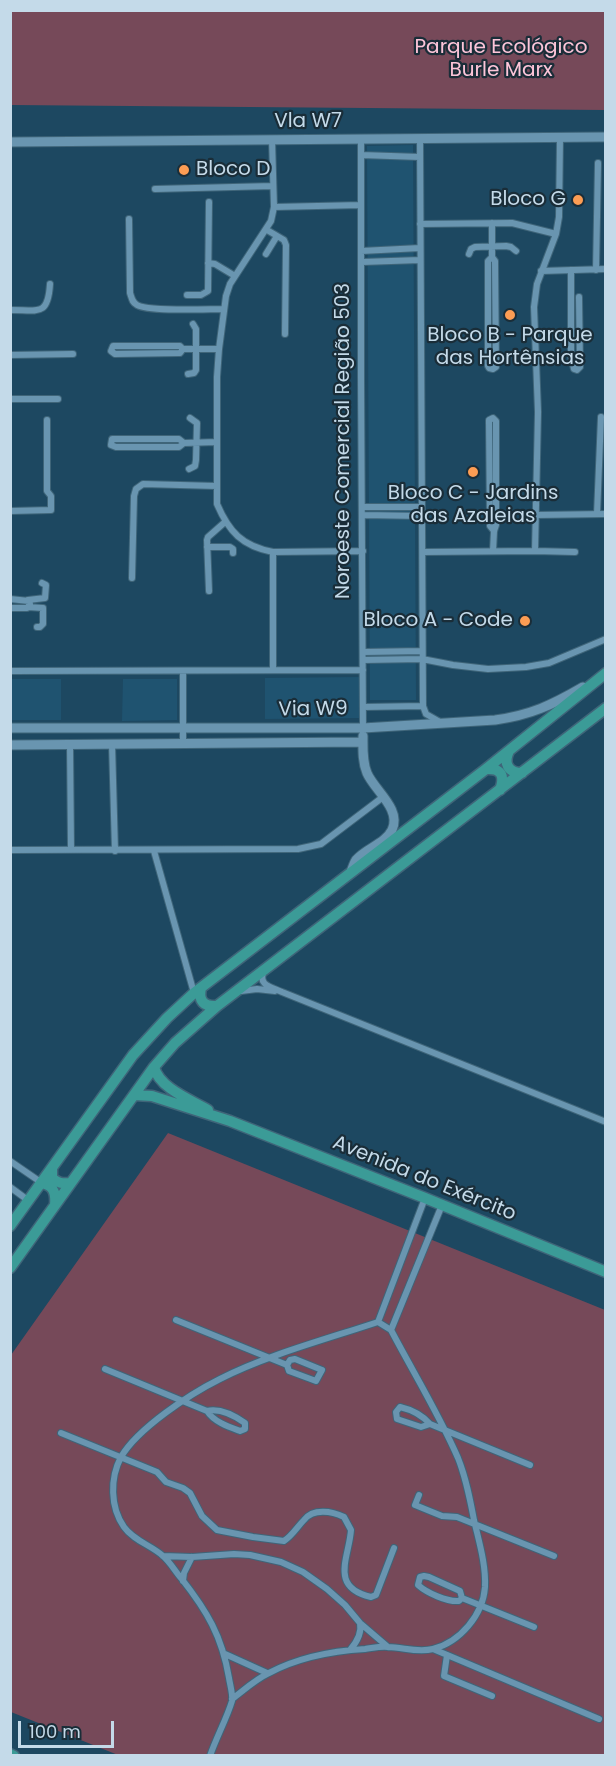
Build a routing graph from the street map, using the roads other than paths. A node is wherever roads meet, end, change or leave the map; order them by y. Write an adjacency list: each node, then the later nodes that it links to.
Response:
1 (606, 137): 2 (street, Vla W7)
2 (560, 138): 4 (street, Vla W7); 19 (street)
3 (361, 139): 4 (street, Vla W7); 5 (street, Vla W7); 7 (street, Noroeste Comercial Região 503)
4 (420, 139): 8 (street)
5 (272, 140): 6 (street, Vla W7); 10 (street)
6 (10, 142)
7 (361, 155): 8 (street); 13 (street, Noroeste Comercial Região 503)
8 (420, 157): 17 (street)
9 (598, 163): 33 (street)
10 (273, 186): 11 (street); 14 (street)
11 (155, 189)
12 (209, 202): 30 (street)
13 (361, 205): 14 (street); 23 (street, Noroeste Comercial Região 503)
14 (274, 207): 18 (street)
15 (129, 219): 39 (street)
16 (492, 223): 17 (street); 19 (street); 21 (street)
17 (420, 224): 22 (street)
18 (267, 230): 20 (street); 35 (street)
19 (556, 234): 34 (street)
20 (277, 236): 25 (street); 42 (street)
21 (491, 247): 24 (street); 26 (street); 27 (street)
22 (420, 248): 23 (street); 28 (street)
23 (361, 251): 29 (street, Noroeste Comercial Região 503)
24 (516, 251)
25 (266, 254)
26 (469, 254)
27 (492, 257): 27 (street)
28 (420, 260): 29 (street); 60 (street)
29 (362, 262): 59 (street, Noroeste Comercial Região 503)
30 (208, 263): 35 (street); 37 (street)
31 (606, 269): 33 (street)
32 (571, 270): 33 (street); 34 (street); 38 (street)
33 (596, 270)
34 (541, 271): 64 (street)
35 (235, 276): 39 (street)
36 (50, 284): 40 (street)
37 (187, 295)
38 (579, 297)
39 (224, 309): 45 (street)
40 (10, 310)
41 (193, 324): 44 (street)
42 (285, 334)
43 (183, 349): 43 (street); 44 (street)
44 (195, 349): 45 (street); 48 (street)
45 (219, 349): 55 (street)
46 (73, 354): 47 (street)
47 (10, 355)
48 (188, 374)
49 (10, 399): 50 (street)
50 (57, 399)
51 (601, 417): 62 (street)
52 (190, 418): 56 (street)
53 (47, 420): 61 (street)
54 (184, 442): 54 (street); 56 (street)
55 (217, 442): 56 (street); 58 (street)
56 (196, 443): 57 (street)
57 (189, 470)
58 (217, 486): 67 (street); 77 (street)
59 (363, 507): 60 (street); 65 (street, Noroeste Comercial Região 503)
60 (422, 507): 66 (street)
61 (10, 511)
62 (597, 514): 63 (street); 64 (street)
63 (606, 514)
64 (536, 515): 70 (street)
65 (363, 516): 66 (street); 71 (street, Noroeste Comercial Região 503)
66 (422, 516): 74 (street)
67 (225, 522): 69 (street); 73 (street)
68 (494, 531): 68 (street); 72 (street)
69 (207, 547): 76 (street); 79 (street)
70 (535, 550): 72 (street); 75 (street)
71 (363, 551): 73 (street); 86 (street, Noroeste Comercial Região 503)
72 (493, 551): 74 (street)
73 (273, 552): 89 (street)
74 (423, 552): 85 (street)
75 (575, 552)
76 (233, 553)
77 (132, 578)
78 (42, 583): 81 (street)
79 (209, 591)
80 (10, 599): 81 (street)
81 (28, 603): 82 (street); 83 (street)
82 (10, 608)
83 (37, 627)
84 (606, 639): 87 (street)
85 (422, 651): 86 (street); 87 (street)
86 (363, 652): 88 (street, Noroeste Comercial Região 503)
87 (422, 659): 88 (street); 95 (street)
88 (363, 660): 90 (street, Noroeste Comercial Região 503)
89 (273, 670): 90 (street); 92 (street)
90 (363, 670): 94 (street, Noroeste Comercial Região 503)
91 (10, 671): 92 (street)
92 (183, 671): 101 (street)
93 (606, 673): 97 (street, Via W9); 110 (main road)
94 (363, 706): 95 (street); 98 (street, Noroeste Comercial Região 503)
95 (423, 706): 97 (street)
96 (606, 708): 112 (main road)
97 (444, 723): 98 (street, Via W9)
98 (363, 728): 102 (street, Via W9); 103 (street, Noroeste Comercial Região 503)
99 (10, 729): 100 (street, Via W9)
100 (130, 729): 101 (street, Via W9); 106 (street)
101 (183, 729): 102 (street, Via W9); 107 (street)
102 (218, 729): 104 (street)
103 (363, 742): 104 (street, Via W9); 114 (street, Noroeste Comercial Região 503)
104 (215, 743): 107 (street, Via W9)
105 (112, 744): 106 (street, Via W9); 109 (street, Via W9); 117 (street)
106 (130, 744): 107 (street, Via W9)
107 (183, 744)
108 (10, 745): 109 (street, Via W9)
109 (70, 745): 116 (street)
110 (509, 751): 111 (main road); 112 (main road)
111 (486, 769): 113 (main road); 119 (main road)
112 (522, 773): 113 (main road)
113 (500, 790): 120 (main road)
114 (383, 797): 118 (street); 119 (street, Noroeste Comercial Região 503)
115 (10, 850): 116 (street)
116 (71, 850): 117 (street)
117 (115, 851): 118 (street)
118 (154, 851): 121 (street)
119 (350, 873): 121 (main road)
120 (264, 970): 122 (main road); 123 (street)
121 (197, 991): 124 (main road); 130 (main road)
122 (235, 992): 123 (street); 124 (main road)
123 (282, 992): 128 (street)
124 (217, 1006): 125 (main road)
125 (154, 1066): 126 (main road); 127 (main road, Avenida do Exército)
126 (134, 1095): 127 (main road, Avenida do Exército); 132 (main road)
127 (230, 1122): 134 (main road, Avenida do Exército)
128 (606, 1122)
129 (10, 1161): 131 (street)
130 (52, 1169): 131 (main road); 132 (main road)
131 (42, 1182): 135 (main road); 137 (main road)
132 (70, 1183): 137 (main road)
133 (10, 1187): 135 (street)
134 (424, 1198): 136 (main road, Avenida do Exército); 142 (street)
135 (28, 1201): 138 (main road)
136 (442, 1205): 140 (main road, Avenida do Exército); 143 (street)
137 (55, 1206): 139 (main road)
138 (10, 1226)
139 (10, 1268)
140 (606, 1272)
141 (176, 1320): 144 (street)
142 (378, 1322): 143 (street); 144 (street)
143 (391, 1330): 150 (street)
144 (272, 1358): 145 (street); 147 (street)
145 (287, 1365): 145 (street)
146 (105, 1369): 147 (street)
147 (181, 1401): 148 (street); 152 (street)
148 (207, 1411): 148 (street)
149 (430, 1424): 149 (street); 150 (street)
150 (444, 1430): 153 (street); 155 (street)
151 (61, 1433): 152 (street)
152 (121, 1457): 156 (street); 157 (street)
153 (530, 1466)
154 (419, 1495): 155 (street)
155 (475, 1524): 158 (street); 162 (street)
156 (394, 1548)
157 (163, 1556): 159 (street); 160 (street)
158 (554, 1556)
159 (192, 1557): 160 (street); 163 (street)
160 (183, 1581): 168 (street)
161 (462, 1598): 161 (street); 162 (street)
162 (480, 1605): 164 (street); 166 (street)
163 (360, 1623): 165 (street); 167 (street)
164 (534, 1628)
165 (388, 1647): 166 (street); 167 (street)
166 (433, 1649): 169 (street)
167 (349, 1650): 170 (street)
168 (225, 1654): 170 (street); 172 (street)
169 (447, 1655): 171 (street); 173 (street)
170 (267, 1673): 172 (street)
171 (492, 1696)
172 (232, 1699): 174 (street)
173 (599, 1719)
174 (210, 1755)

